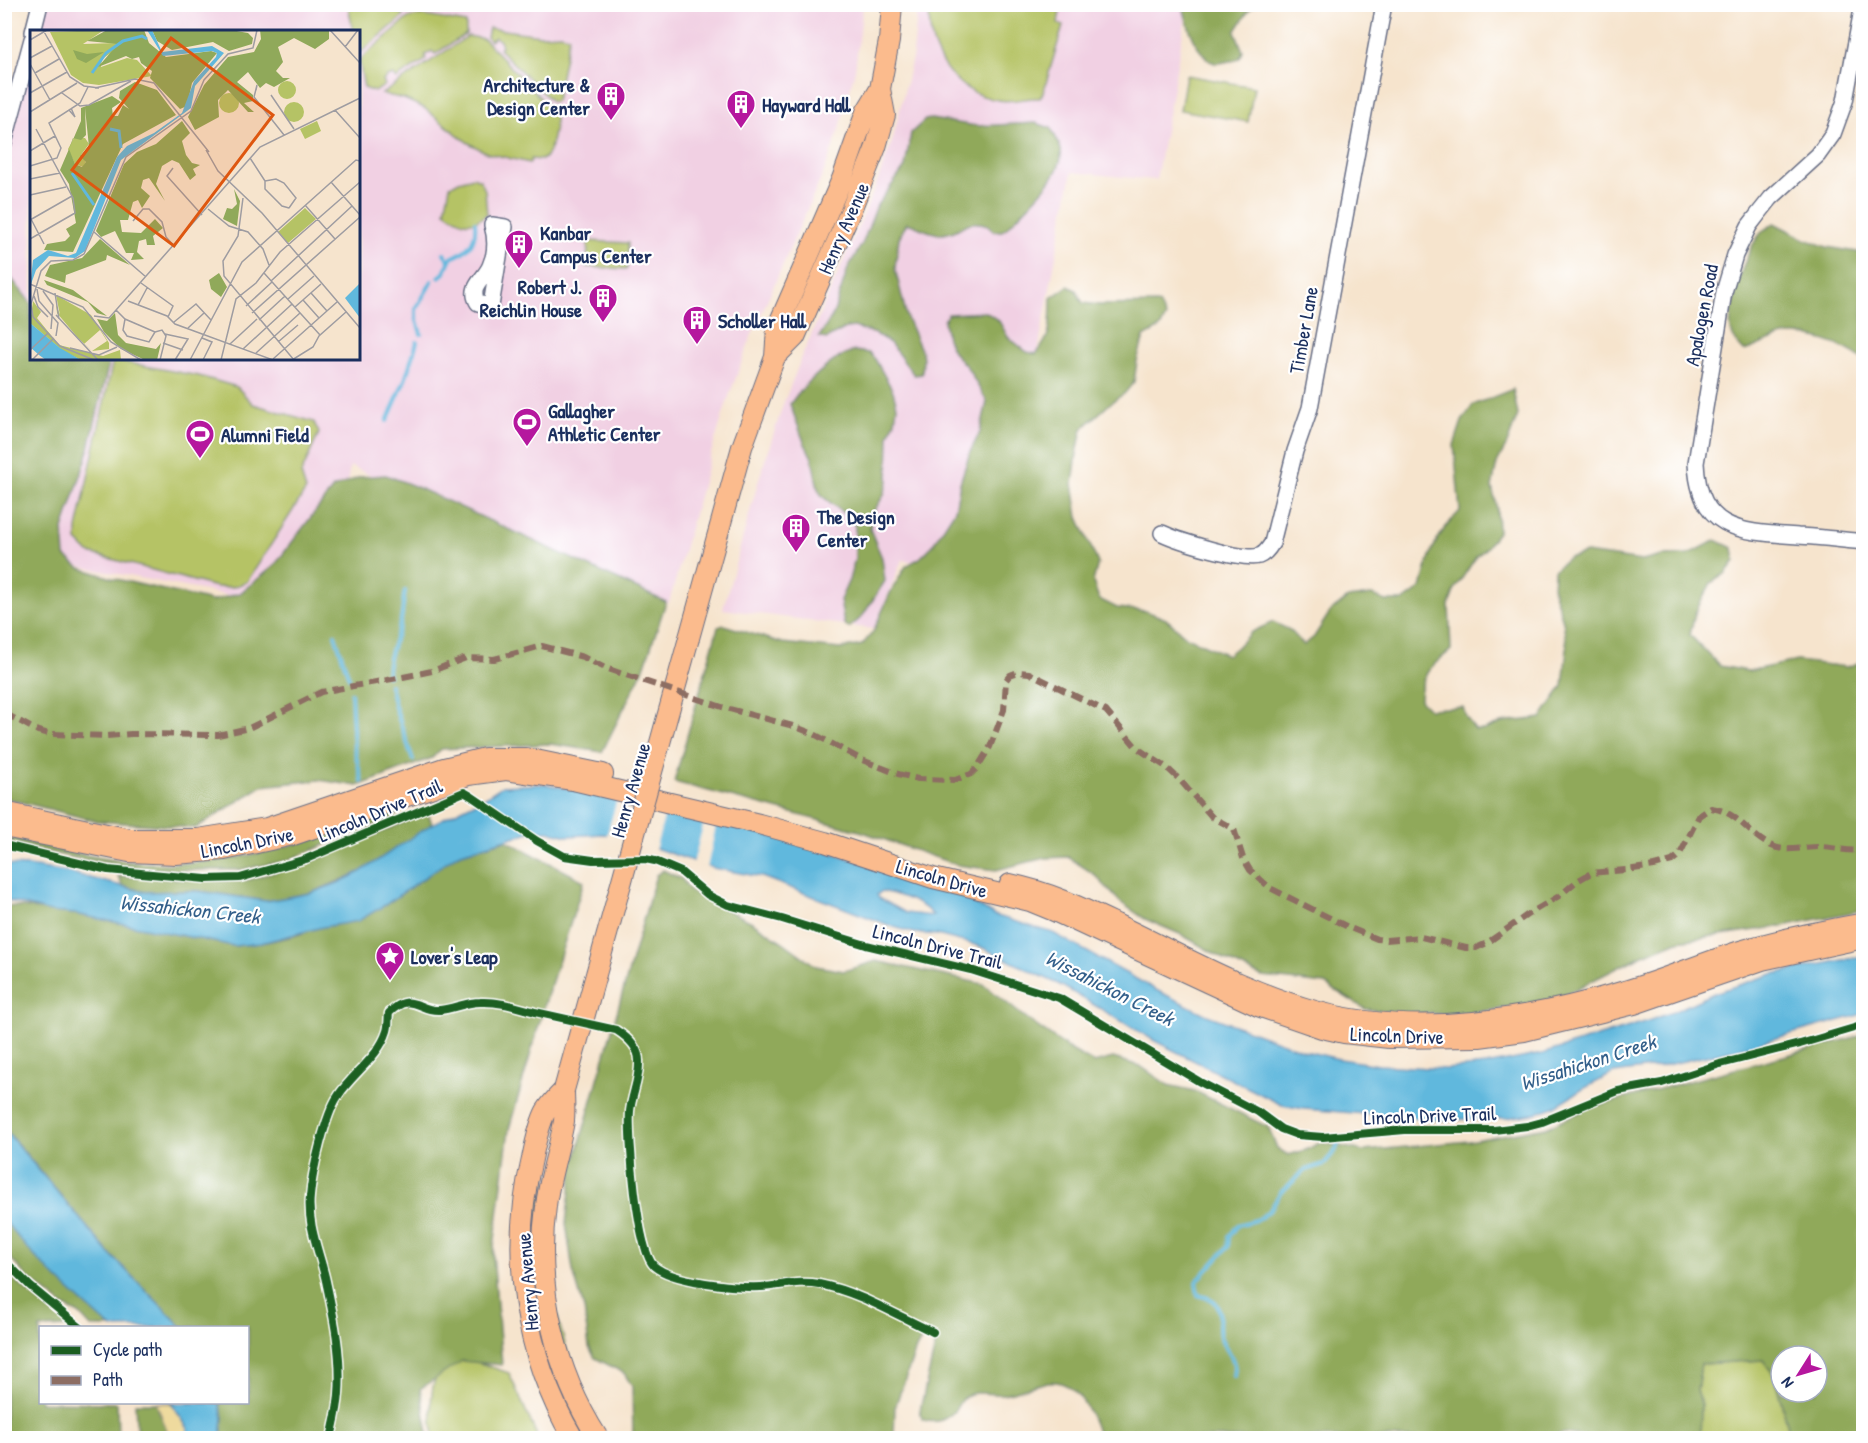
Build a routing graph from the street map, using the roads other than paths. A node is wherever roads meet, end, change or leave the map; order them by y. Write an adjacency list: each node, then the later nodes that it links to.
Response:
1 (40, 4): 5 (street)
2 (892, 4): 15 (main road, Henry Avenue, bridge)
3 (1384, 4): 9 (street, Timber Lane)
4 (1863, 4): 10 (street, Apalogen Road)
5 (34, 30)
6 (30, 46): 7 (street)
7 (4, 143)
8 (492, 300): 8 (street)
9 (1162, 533)
10 (1863, 542)
11 (4, 812): 13 (main road, Lincoln Drive)
12 (4, 826): 14 (main road, Lincoln Drive)
13 (1863, 923)
14 (1863, 938)
15 (564, 1089): 16 (main road, Henry Avenue); 17 (main road, Henry Avenue)
16 (573, 1438)
17 (598, 1438)

